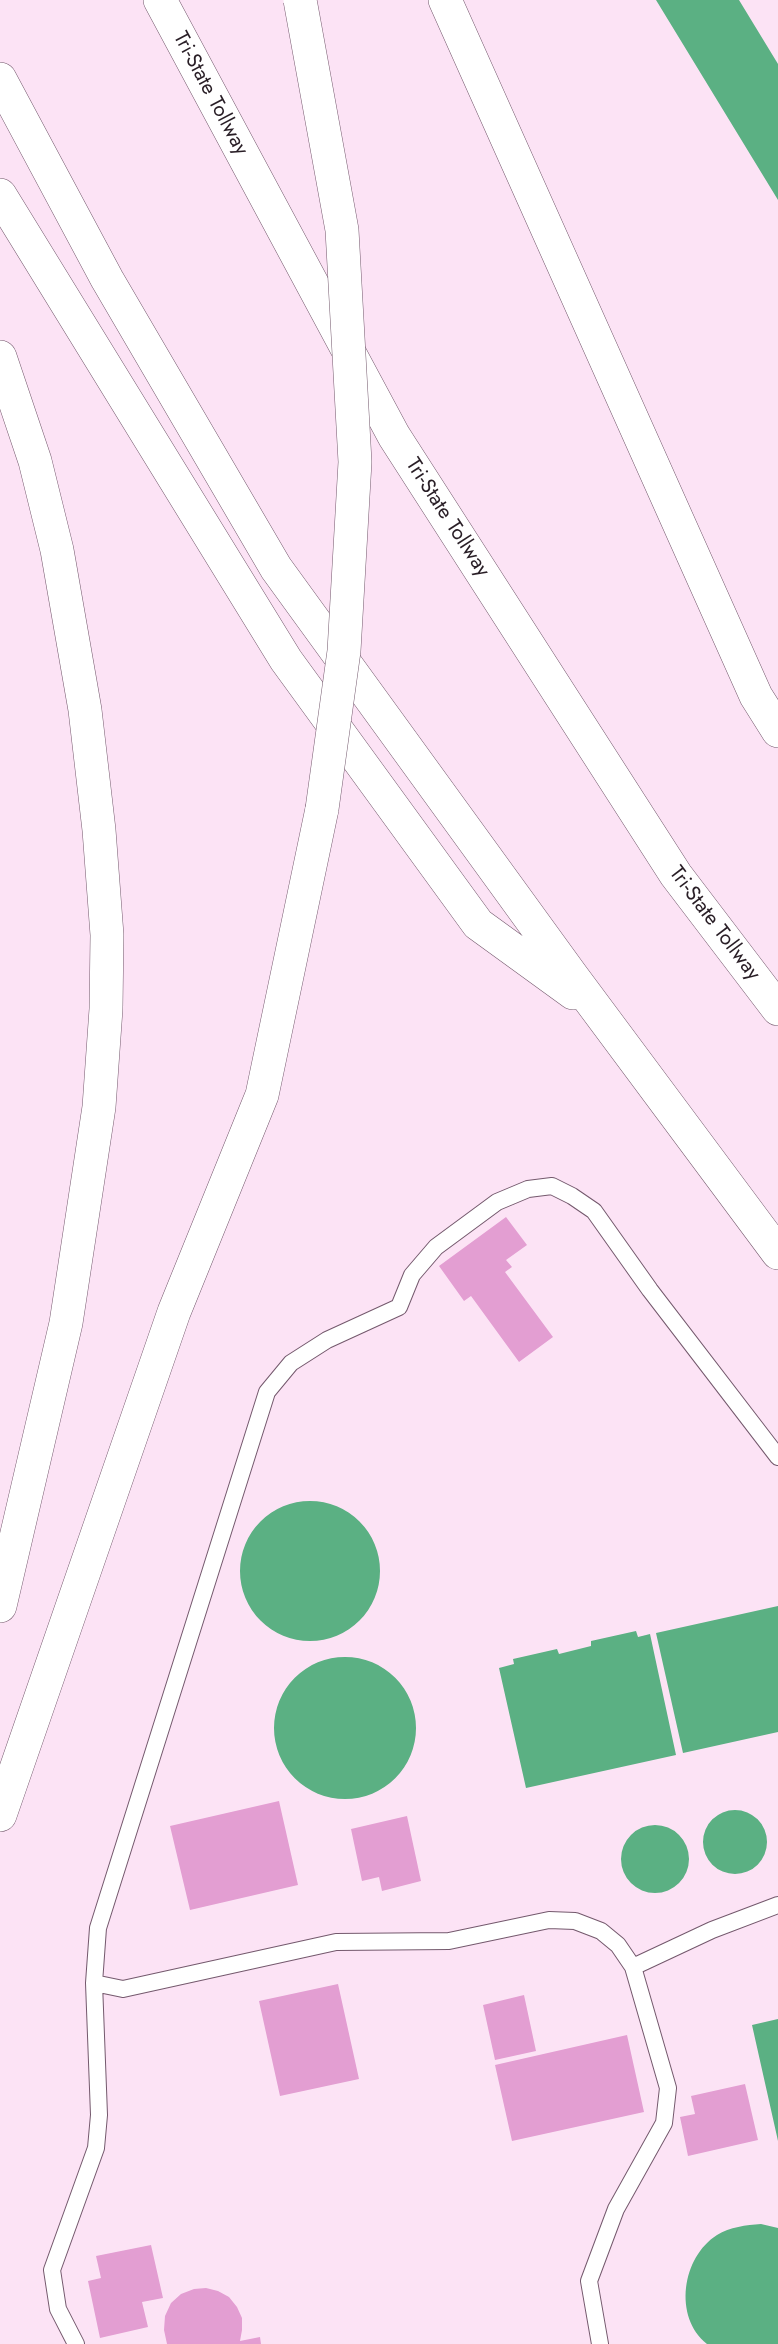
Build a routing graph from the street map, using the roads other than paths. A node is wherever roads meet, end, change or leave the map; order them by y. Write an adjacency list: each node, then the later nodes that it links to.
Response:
1 (160, 0): 8 (highway, Tri-State Tollway)
2 (300, 0): 13 (highway, bridge)
3 (445, 0): 7 (highway)
4 (0, 79): 9 (highway)
5 (0, 195): 9 (highway)
6 (0, 357): 12 (highway)
7 (778, 731)
8 (778, 1010)
9 (598, 1012): 10 (highway)
10 (778, 1253)
11 (778, 1457): 16 (lane)
12 (0, 1606)
13 (0, 1815)
14 (778, 1905): 15 (lane)
15 (633, 1967): 16 (lane); 18 (lane)
16 (94, 1983): 17 (lane)
17 (76, 2344)
18 (600, 2344)

